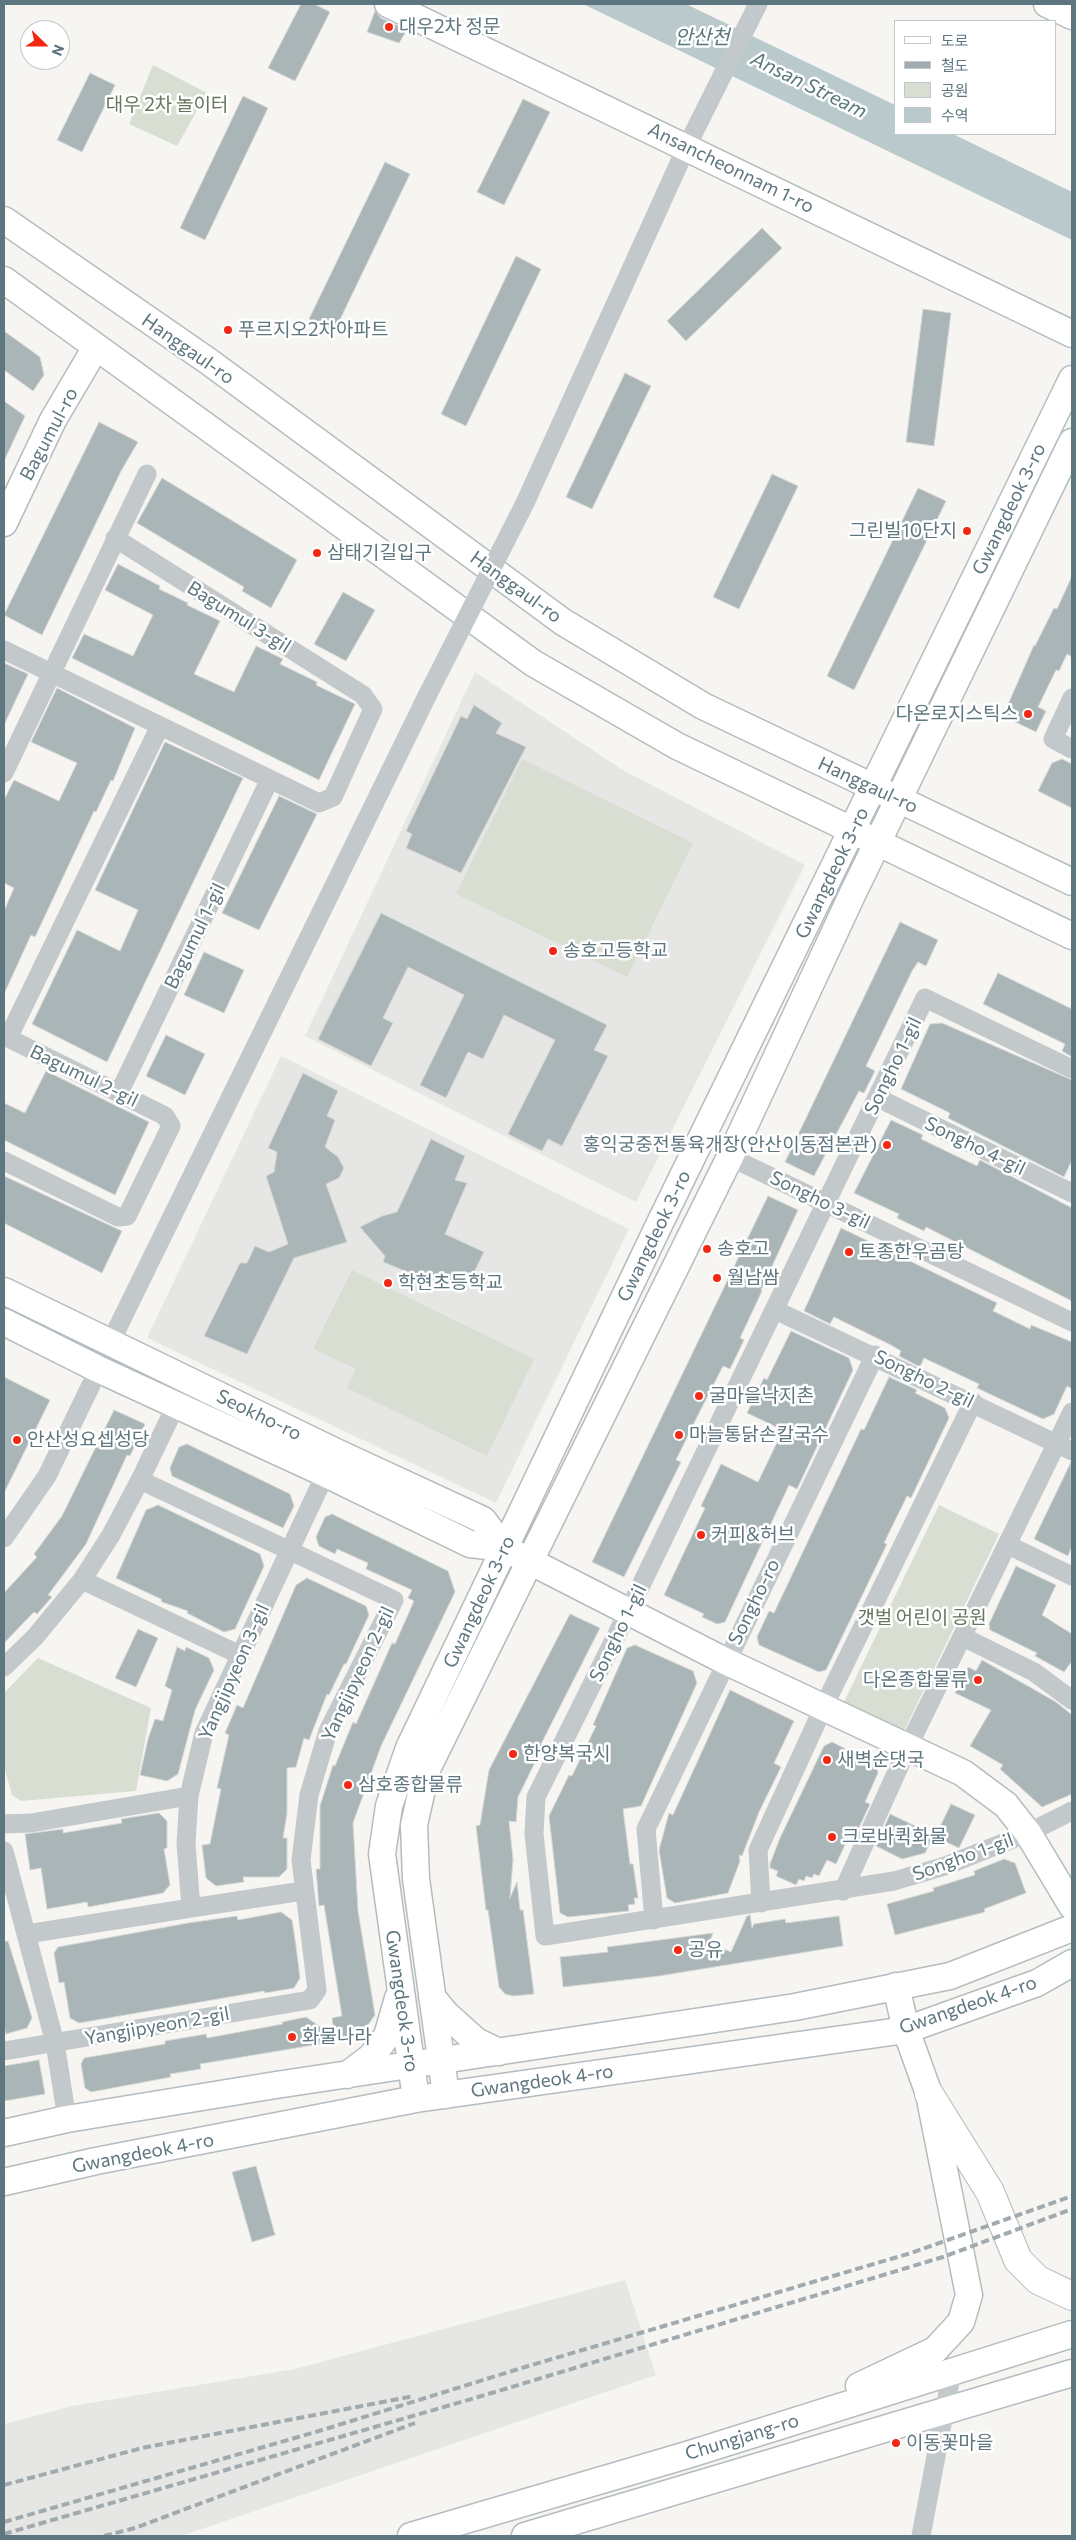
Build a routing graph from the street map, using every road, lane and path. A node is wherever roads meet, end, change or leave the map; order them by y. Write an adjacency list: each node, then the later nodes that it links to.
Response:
1 (388, 4): 5 (main road, Ansancheonnam 1-ro)
2 (758, 4): 5 (street)
3 (1047, 4): 4 (main road)
4 (1072, 16)
5 (687, 146): 8 (main road, Ansancheonnam 1-ro); 40 (street, bridge)
6 (4, 220): 22 (main road, Hanggaul-ro)
7 (4, 280): 9 (main road)
8 (1072, 334)
9 (96, 347): 13 (main road, Bagumul-ro); 24 (main road)
10 (1072, 379): 22 (main road, Gwangdeok 3-ro)
11 (1072, 442): 23 (main road, Gwangdeok 3-ro)
12 (148, 474): 14 (street)
13 (4, 523)
14 (115, 538): 16 (street); 21 (street, Bagumul 3-gil)
15 (4, 650): 16 (street)
16 (52, 673): 18 (street); 20 (street)
17 (1072, 698): 19 (street)
18 (160, 726): 21 (street); 28 (street)
19 (1072, 749)
20 (4, 773)
21 (270, 779): 30 (street, Bagumul 1-gil)
22 (874, 788): 23 (main road, Hanggaul-ro); 24 (main road, Gwangdeok 3-ro)
23 (899, 800): 25 (main road, Gwangdeok 3-ro); 26 (main road, Hanggaul-ro)
24 (852, 832): 25 (main road); 51 (main road, Gwangdeok 3-ro)
25 (878, 843): 27 (main road); 32 (main road, Gwangdeok 3-ro)
26 (1072, 882)
27 (1072, 936)
28 (6, 1037): 30 (street, Bagumul 2-gil)
29 (1072, 1069): 31 (street, Songho 1-gil)
30 (120, 1093): 33 (street, Bagumul 2-gil)
31 (878, 1098): 34 (street, Songho 4-gil); 35 (street, Songho 1-gil)
32 (730, 1157): 35 (street, Songho 3-gil); 53 (main road, Gwangdeok 3-ro)
33 (4, 1161)
34 (1072, 1193)
35 (826, 1202): 37 (street, Songho 1-gil); 39 (street, Songho 3-gil)
36 (4, 1291): 47 (main road, Seokho-ro)
37 (775, 1310): 41 (street, Songho 2-gil); 56 (street, Songho 1-gil)
38 (4, 1322): 44 (main road, Seokho-ro)
39 (1072, 1322)
40 (116, 1331)
41 (874, 1355): 43 (street, Songho 2-gil); 59 (street, Songho-ro)
42 (91, 1384): 49 (street)
43 (973, 1402): 46 (street, Songho 2-gil); 62 (street)
44 (176, 1405): 47 (main road, Seokho-ro); 48 (street)
45 (1072, 1412): 46 (street)
46 (1065, 1447): 50 (street)
47 (331, 1463): 51 (main road, Seokho-ro); 52 (street, Yangjipyeon 3-gil)
48 (140, 1480): 52 (street, Yangjipyeon 2-gil); 55 (street)
49 (4, 1538)
50 (1008, 1545): 54 (street); 57 (street)
51 (504, 1548): 53 (main road, Seokho-ro); 79 (main road, Gwangdeok 3-ro)
52 (290, 1552): 58 (street, Yangjipyeon 3-gil); 69 (street, Yangjipyeon 2-gil)
53 (531, 1562): 56 (main road, Songho-ro); 80 (main road, Gwangdeok 3-ro)
54 (1072, 1576)
55 (82, 1580): 58 (street); 60 (street)
56 (628, 1612): 59 (main road, Songho-ro); 74 (street, Songho 1-gil)
57 (963, 1638): 61 (street); 63 (street)
58 (240, 1655): 64 (street, Yangjipyeon 3-gil)
59 (725, 1661): 62 (main road, Songho-ro); 74 (street, Songho-ro)
60 (4, 1667)
61 (1072, 1700)
62 (824, 1706): 63 (main road, Songho-ro); 71 (street)
63 (908, 1747): 67 (main road, Songho-ro); 70 (street)
64 (189, 1796): 66 (street); 73 (street, Yangjipyeon 3-gil)
65 (1072, 1811): 67 (street, Songho 1-gil)
66 (4, 1824)
67 (1028, 1833): 70 (street, Songho 1-gil); 72 (main road, Songho-ro)
68 (4, 1851): 76 (street)
69 (303, 1891): 73 (street); 82 (street, Yangjipyeon 2-gil)
70 (843, 1891): 71 (street, Songho 1-gil)
71 (761, 1903): 74 (street, Songho 1-gil)
72 (1072, 1906)
73 (191, 1908): 76 (street)
74 (654, 1920)
75 (1072, 1928): 78 (main road, Gwangdeok 4-ro)
76 (27, 1934): 82 (street)
77 (1072, 1964): 81 (main road, Gwangdeok 4-ro)
78 (896, 1986): 81 (main road); 84 (main road, Gwangdeok 4-ro)
79 (400, 1990): 86 (main road, Gwangdeok 3-ro); 87 (main road)
80 (432, 1997): 84 (main road); 85 (main road, Gwangdeok 3-ro)
81 (906, 2030): 88 (main road); 89 (main road, Gwangdeok 4-ro)
82 (55, 2043): 83 (street, Yangjipyeon 2-gil); 91 (street)
83 (4, 2051)
84 (499, 2052): 85 (main road, Gwangdeok 4-ro)
85 (441, 2061): 86 (main road, Gwangdeok 4-ro); 89 (main road, Gwangdeok 3-ro)
86 (411, 2065): 87 (main road, Gwangdeok 4-ro); 90 (main road, Gwangdeok 3-ro)
87 (347, 2075): 91 (main road, Gwangdeok 4-ro)
88 (929, 2094): 94 (main road); 99 (main road)
89 (446, 2095): 90 (main road, Gwangdeok 4-ro)
90 (416, 2099): 93 (main road, Gwangdeok 4-ro)
91 (67, 2119): 92 (main road, Gwangdeok 4-ro)
92 (4, 2133)
93 (4, 2182)
94 (1072, 2296)
95 (1072, 2334): 96 (main road, Chungjang-ro)
96 (952, 2372): 98 (street); 99 (main road, Chungjang-ro)
97 (1072, 2373): 98 (main road, Chungjang-ro)
98 (945, 2411): 101 (main road, Chungjang-ro); 102 (street)
99 (687, 2455): 100 (main road, Chungjang-ro)
100 (411, 2536)
101 (525, 2536)
102 (921, 2536)

